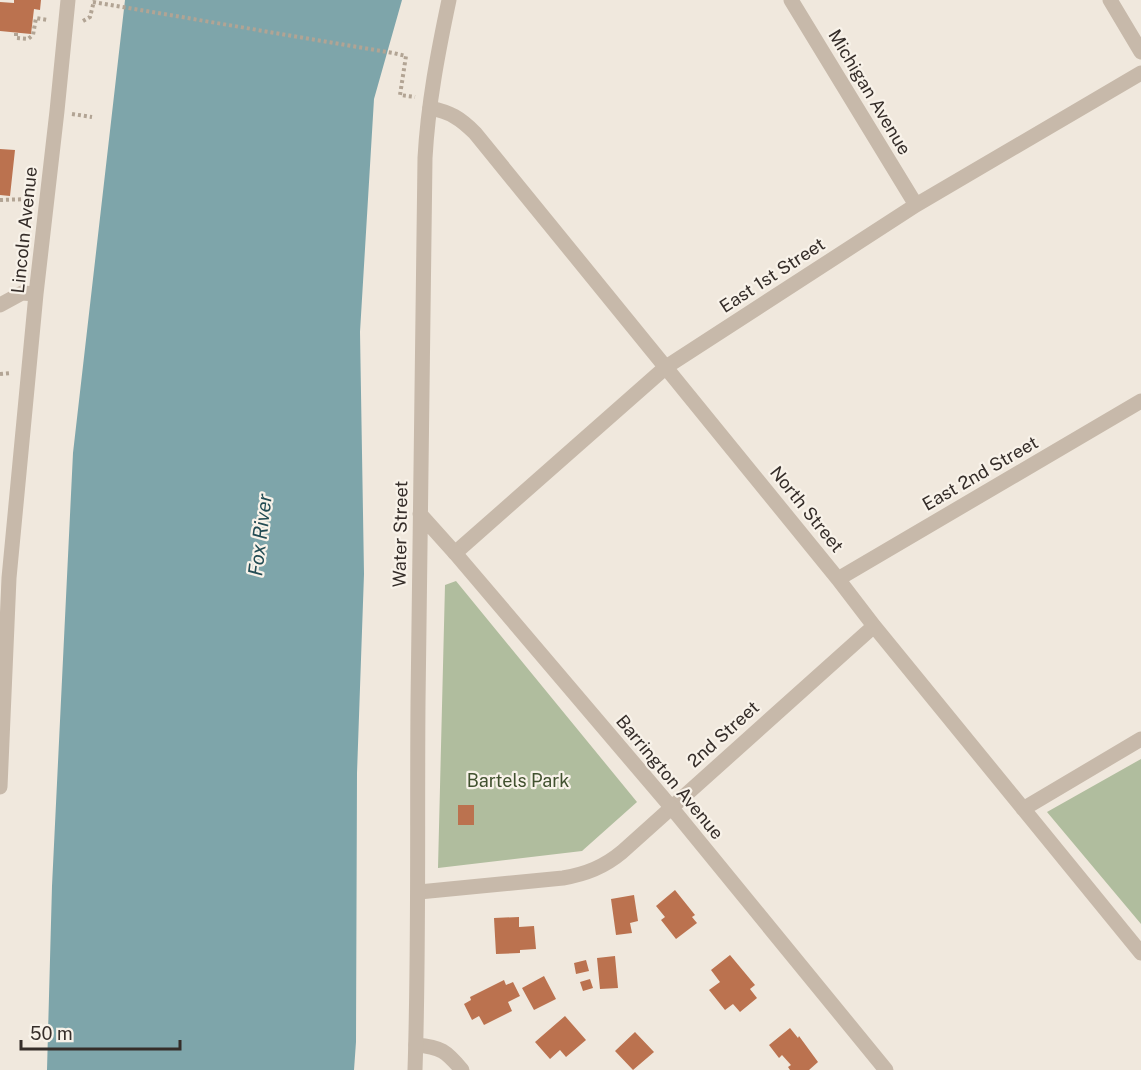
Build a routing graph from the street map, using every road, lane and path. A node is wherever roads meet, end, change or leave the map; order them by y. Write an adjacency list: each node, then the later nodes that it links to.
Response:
1 (68, 0): 16 (street, Lincoln Avenue)
2 (450, 0): 12 (street, Water Street)
3 (791, 0): 15 (street, Michigan Avenue)
4 (1110, 0): 9 (street)
5 (94, 1): 7 (path); 11 (path)
6 (49, 20): 8 (path)
7 (83, 21)
8 (16, 33)
9 (1141, 52)
10 (1141, 73): 15 (street, East 1st Street)
11 (418, 88)
12 (430, 108): 18 (street, North Street); 22 (street, Water Street)
13 (30, 199): 14 (path)
14 (0, 200)
15 (916, 205): 18 (street, East 1st Street)
16 (36, 294): 17 (street); 24 (street, Lincoln Avenue)
17 (0, 305)
18 (666, 367): 23 (street, East 1st Street); 25 (street, North Street)
19 (12, 373): 20 (path)
20 (0, 374)
21 (1141, 401): 25 (street, East 2nd Street)
22 (420, 514): 23 (street, Barrington Avenue); 32 (street, Water Street)
23 (455, 553): 30 (street, Barrington Avenue)
24 (4, 577): 27 (street, Lincoln Avenue)
25 (838, 579): 26 (street, North Street)
26 (874, 626): 30 (street, 2nd Street); 31 (street, North Street)
27 (2, 714): 29 (street, Lincoln Avenue)
28 (1141, 739): 31 (street)
29 (0, 787)
30 (671, 807): 32 (street, 2nd Street); 37 (street, Barrington Avenue)
31 (1023, 809): 33 (street, North Street)
32 (419, 892): 34 (street, Water Street)
33 (1141, 952)
34 (416, 1046): 35 (street, Water Street); 36 (street)
35 (415, 1070)
36 (462, 1070)
37 (886, 1070)

